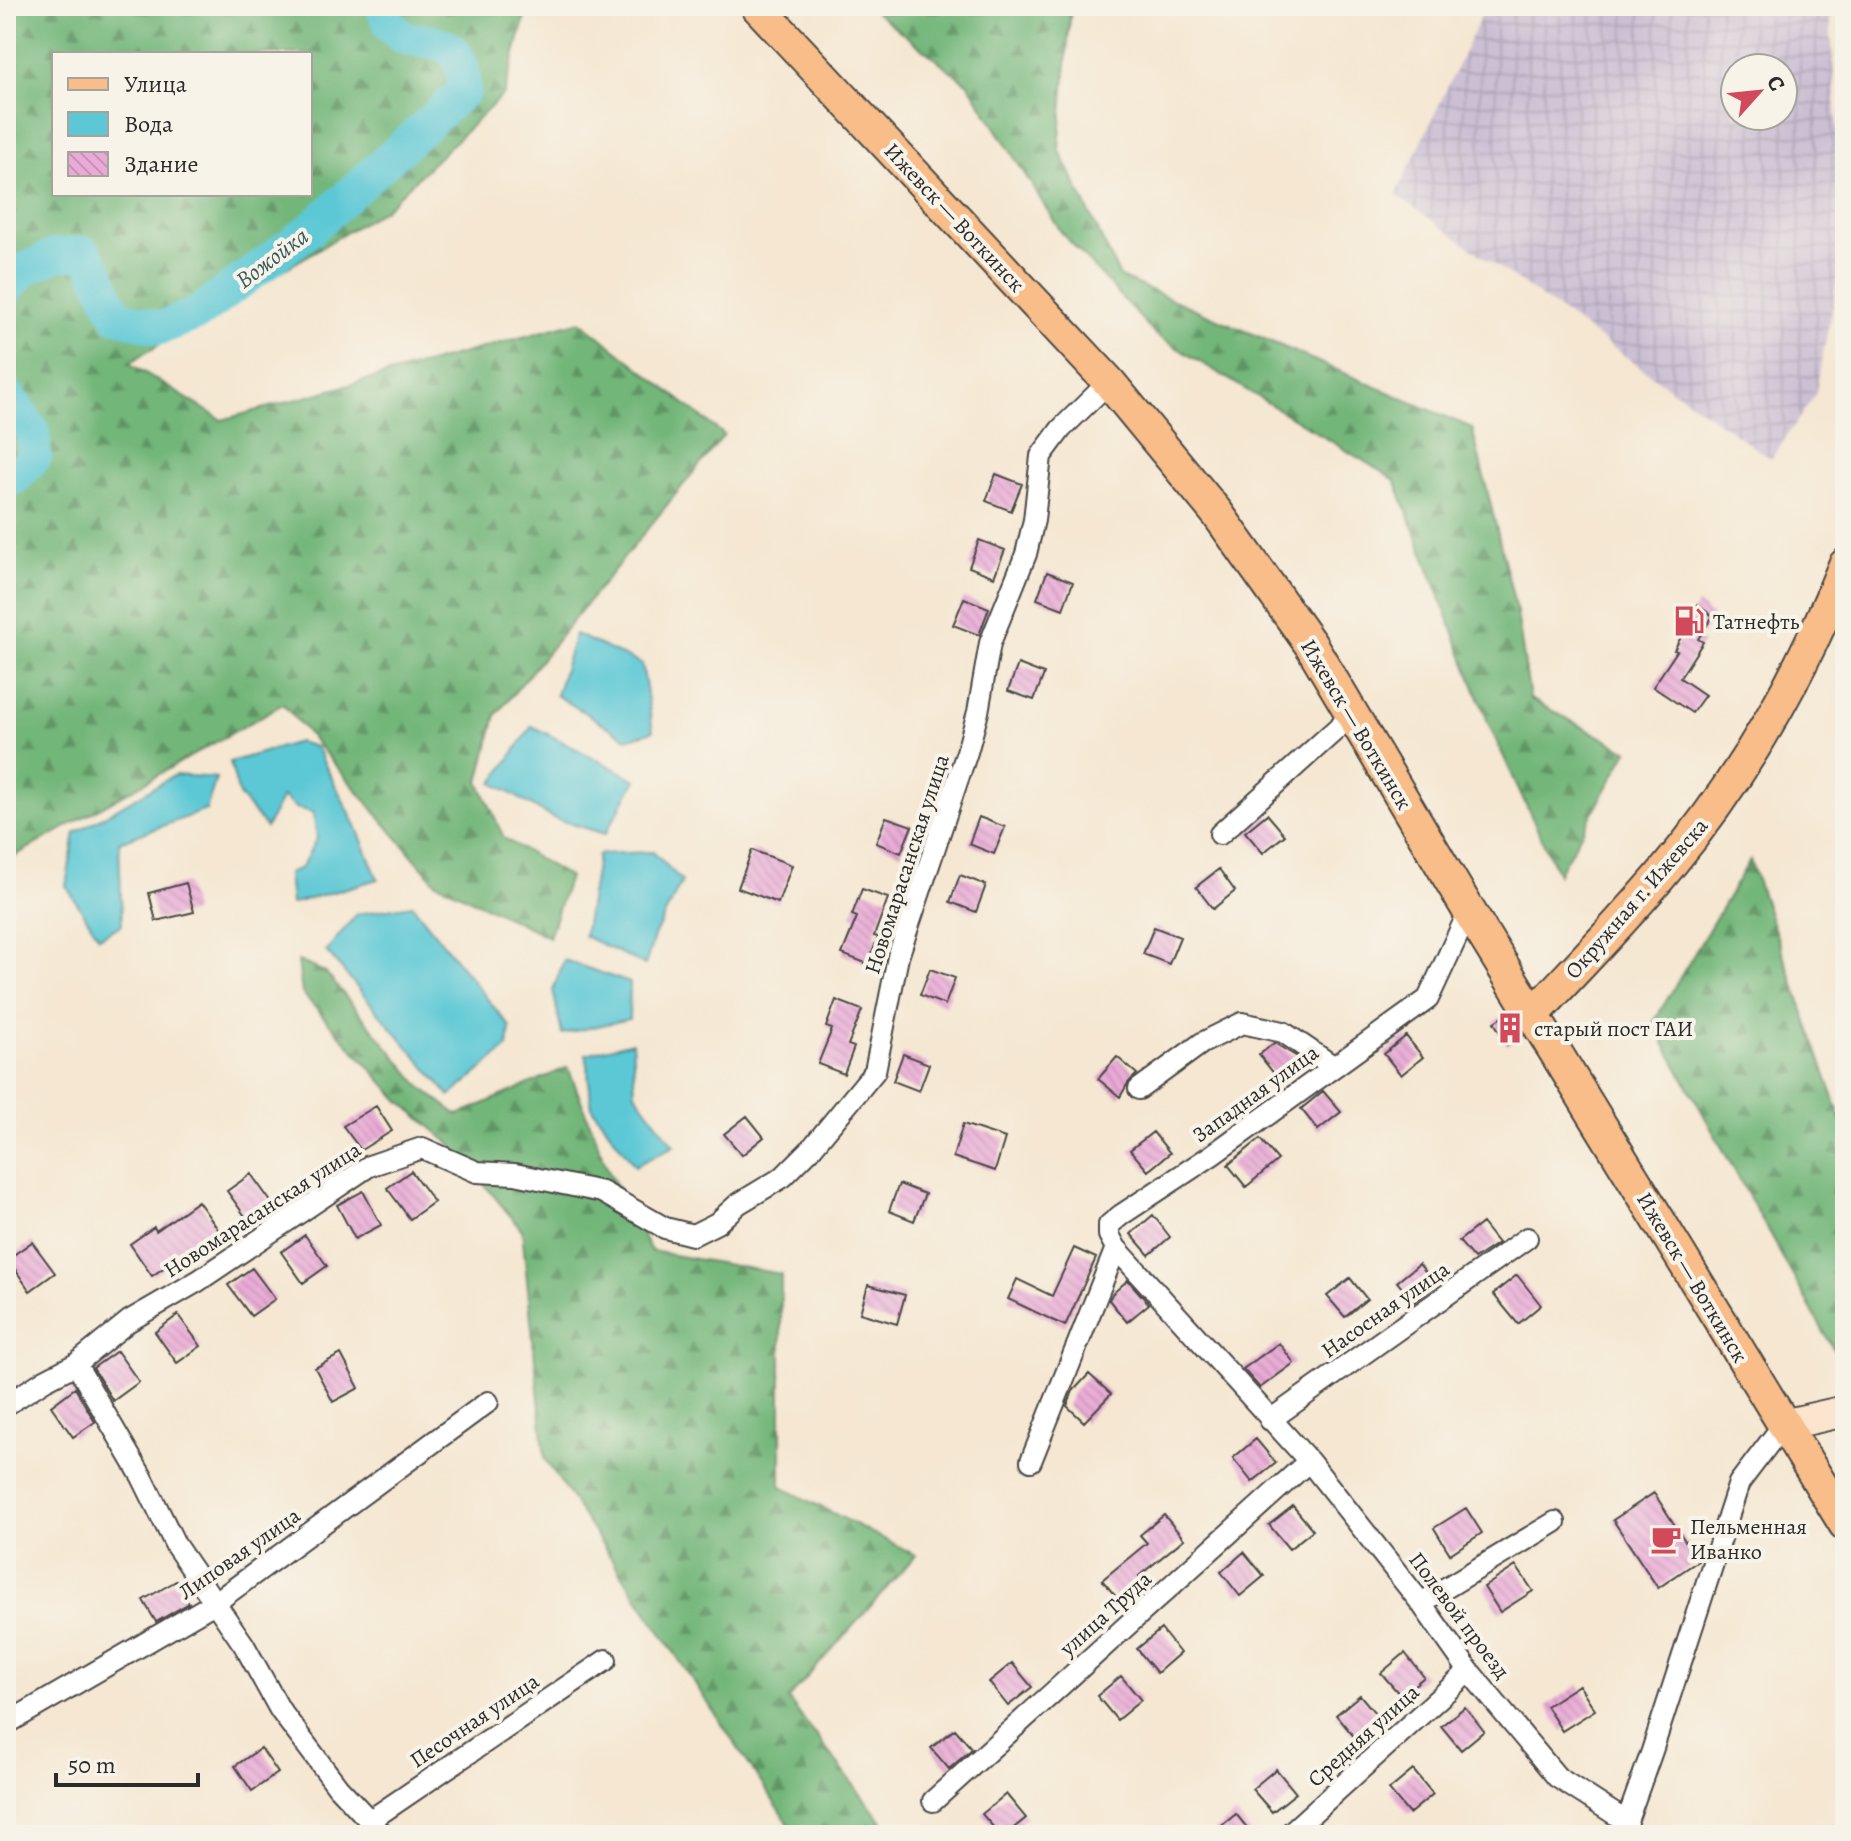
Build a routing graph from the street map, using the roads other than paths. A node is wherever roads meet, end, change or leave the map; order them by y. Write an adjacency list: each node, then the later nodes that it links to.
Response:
1 (757, 6): 2 (main road, Ижевск — Воткинск)
2 (1109, 382): 4 (main road, Ижевск — Воткинск); 12 (street, Новомарасанская улица)
3 (1845, 565): 7 (main road, Окружная г. Ижевска)
4 (1352, 715): 5 (street); 6 (main road, Ижевск — Воткинск)
5 (1220, 834)
6 (1469, 911): 7 (main road, Ижевск — Воткинск); 8 (street, Западная улица)
7 (1533, 1015): 17 (main road, Ижевск — Воткинск)
8 (1333, 1066): 9 (street); 11 (street, Западная улица)
9 (1139, 1089)
10 (1527, 1238): 16 (street, Насосная улица)
11 (1116, 1248): 16 (street, Полевой проезд); 18 (street)
12 (76, 1364): 14 (street, Новомарасанская улица); 22 (street)
13 (488, 1402): 22 (street, Липовая улица)
14 (6, 1405)
15 (1845, 1411): 17 (street)
16 (1270, 1420): 19 (street, Полевой проезд)
17 (1783, 1425): 21 (main road, Ижевск — Воткинск); 29 (street)
18 (1031, 1461)
19 (1309, 1461): 23 (street, Полевой проезд); 27 (street, улица Труда)
20 (1555, 1522): 23 (street)
21 (1845, 1524)
22 (216, 1602): 26 (street, Липовая улица); 28 (street)
23 (1421, 1603): 25 (street, Полевой проезд)
24 (606, 1660): 28 (street, Песочная улица)
25 (1469, 1671): 29 (street, Полевой проезд); 30 (street, Средняя улица)
26 (6, 1724)
27 (933, 1801)
28 (376, 1828)
29 (1624, 1828)
30 (1288, 1835)

